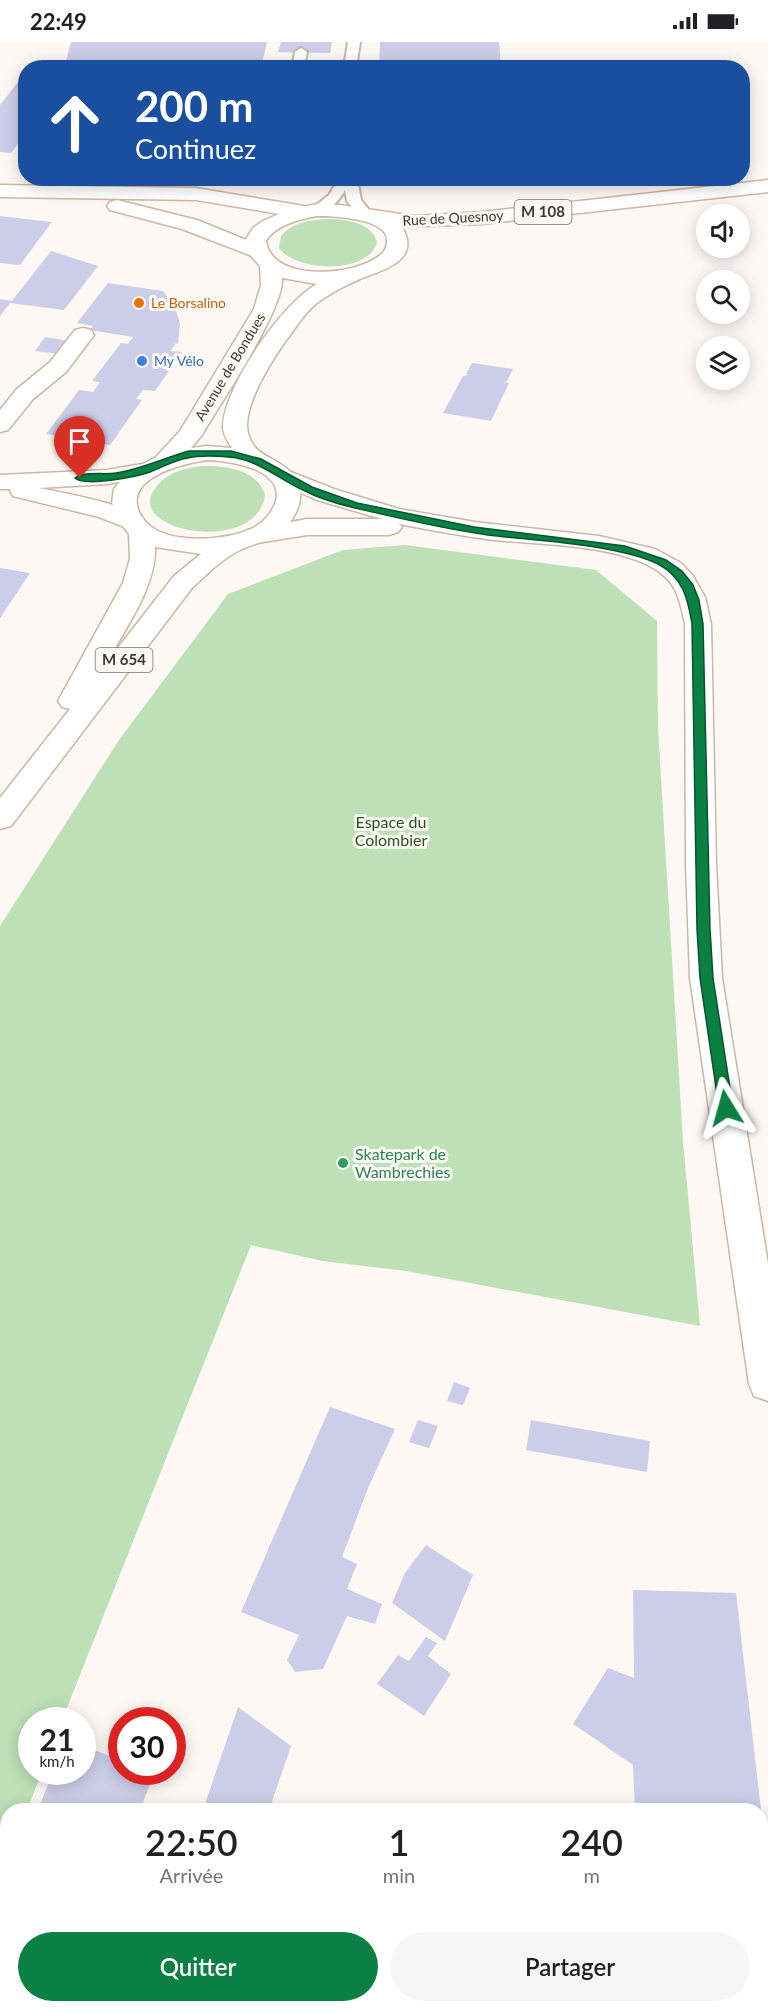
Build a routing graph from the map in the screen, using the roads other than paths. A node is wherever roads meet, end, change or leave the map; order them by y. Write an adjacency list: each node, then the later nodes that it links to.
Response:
1 (354, 42): 4 (lane)
2 (301, 52): 3 (lane)
3 (300, 60)
4 (351, 60)
5 (342, 186): 11 (lane)
6 (350, 186): 12 (lane)
7 (768, 186): 10 (main road, Rue de Quesnoy / M 108)
8 (0, 191): 9 (main road)
9 (35, 193): 11 (main road); 14 (main road)
10 (710, 193): 12 (main road, Rue de Quesnoy / M 108); 13 (main road, Rue de Quesnoy / M 108)
11 (311, 211): 12 (main road, Rue de Quesnoy); 14 (main road, Avenue de Bondues)
12 (370, 216): 13 (main road)
13 (392, 255): 15 (main road, Rue de Quesnoy)
14 (264, 258): 15 (main road); 19 (main road, Avenue de Bondues)
15 (357, 274): 18 (main road, Avenue de Bondues)
16 (83, 335): 17 (main road)
17 (0, 425)
18 (253, 459): 19 (main road); 20 (main road)
19 (157, 465): 21 (main road); 22 (main road)
20 (278, 474): 23 (main road); 24 (main road)
21 (0, 484): 22 (main road)
22 (137, 526): 24 (main road); 25 (main road, M 654)
23 (474, 530): 24 (main road); 27 (main road)
24 (246, 538): 25 (main road, M 654)
25 (21, 789): 26 (main road, M 654)
26 (0, 819)
27 (768, 1384)

